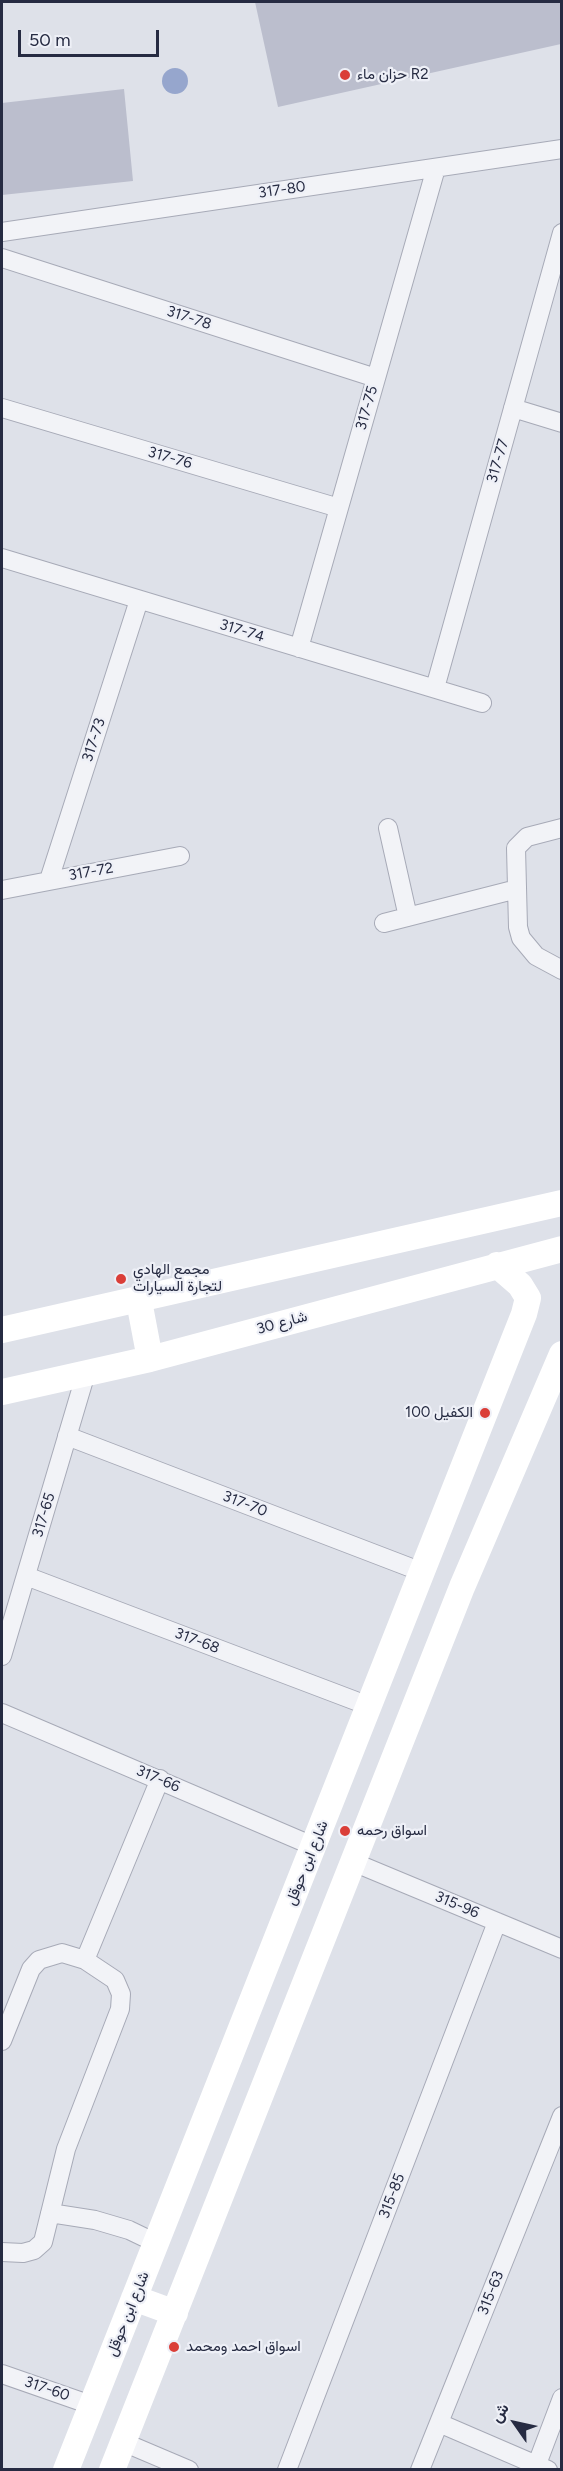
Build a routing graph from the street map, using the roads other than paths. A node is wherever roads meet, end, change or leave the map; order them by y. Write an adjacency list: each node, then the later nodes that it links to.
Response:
1 (561, 149): 2 (street, 317-80)
2 (436, 168): 3 (street, 317-80); 6 (street, 317-75)
3 (2, 232)
4 (561, 233): 8 (street, 317-77)
5 (2, 258): 6 (street, 317-78)
6 (376, 378): 10 (street, 317-75)
7 (2, 408): 10 (street, 317-76)
8 (513, 408): 9 (street); 14 (street, 317-77)
9 (561, 423)
10 (339, 508): 13 (street, 317-75)
11 (2, 558): 12 (street, 317-74)
12 (139, 600): 13 (street, 317-74); 19 (street, 317-73)
13 (299, 648): 14 (street, 317-74)
14 (435, 688): 15 (street, 317-74)
15 (482, 703)
16 (388, 828): 22 (street)
17 (561, 828): 20 (street)
18 (180, 856): 19 (street, 317-72)
19 (50, 880): 21 (street, 317-72)
20 (517, 889): 22 (street); 24 (street)
21 (2, 890)
22 (408, 917): 23 (street)
23 (384, 923)
24 (561, 970)
25 (561, 1203): 28 (street)
26 (561, 1249): 27 (street, شارع 30)
27 (497, 1264): 31 (street, شارع 30); 35 (street, شارع ابن حوقل)
28 (139, 1300): 29 (street); 31 (street)
29 (2, 1330)
30 (561, 1354): 43 (street)
31 (150, 1359): 32 (street, شارع 30)
32 (86, 1373): 33 (street, شارع 30); 34 (street, 317-65)
33 (2, 1392)
34 (67, 1436): 35 (street, 317-70); 36 (street, 317-65)
35 (422, 1572): 39 (street, شارع ابن حوقل)
36 (26, 1576): 37 (street, 317-65); 39 (street, 317-68)
37 (7, 1620): 38 (street, 317-65)
38 (2, 1656)
39 (369, 1706): 42 (street, شارع ابن حوقل)
40 (2, 1713): 41 (street, 317-66)
41 (160, 1779): 42 (street, 317-66); 46 (street)
42 (313, 1846): 50 (street, شارع ابن حوقل)
43 (353, 1862): 44 (street, 315-96); 53 (street)
44 (497, 1922): 45 (street, 315-96); 63 (street, 315-85)
45 (561, 1949)
46 (85, 1960): 47 (street); 49 (street)
47 (2, 2041)
48 (561, 2116): 57 (street, 315-63)
49 (50, 2213): 50 (street); 51 (street)
50 (156, 2243): 52 (street, شارع ابن حوقل)
51 (2, 2252)
52 (134, 2298): 53 (street); 56 (street, شارع ابن حوقل)
53 (175, 2313): 58 (street)
54 (2, 2374): 56 (street, 317-60)
55 (561, 2398): 59 (street)
56 (92, 2405): 60 (street, شارع ابن حوقل)
57 (439, 2423): 59 (street); 64 (street, 315-63)
58 (123, 2442): 61 (street); 62 (street)
59 (542, 2467)
60 (66, 2469)
61 (112, 2469)
62 (189, 2469)
63 (287, 2469)
64 (420, 2469)

